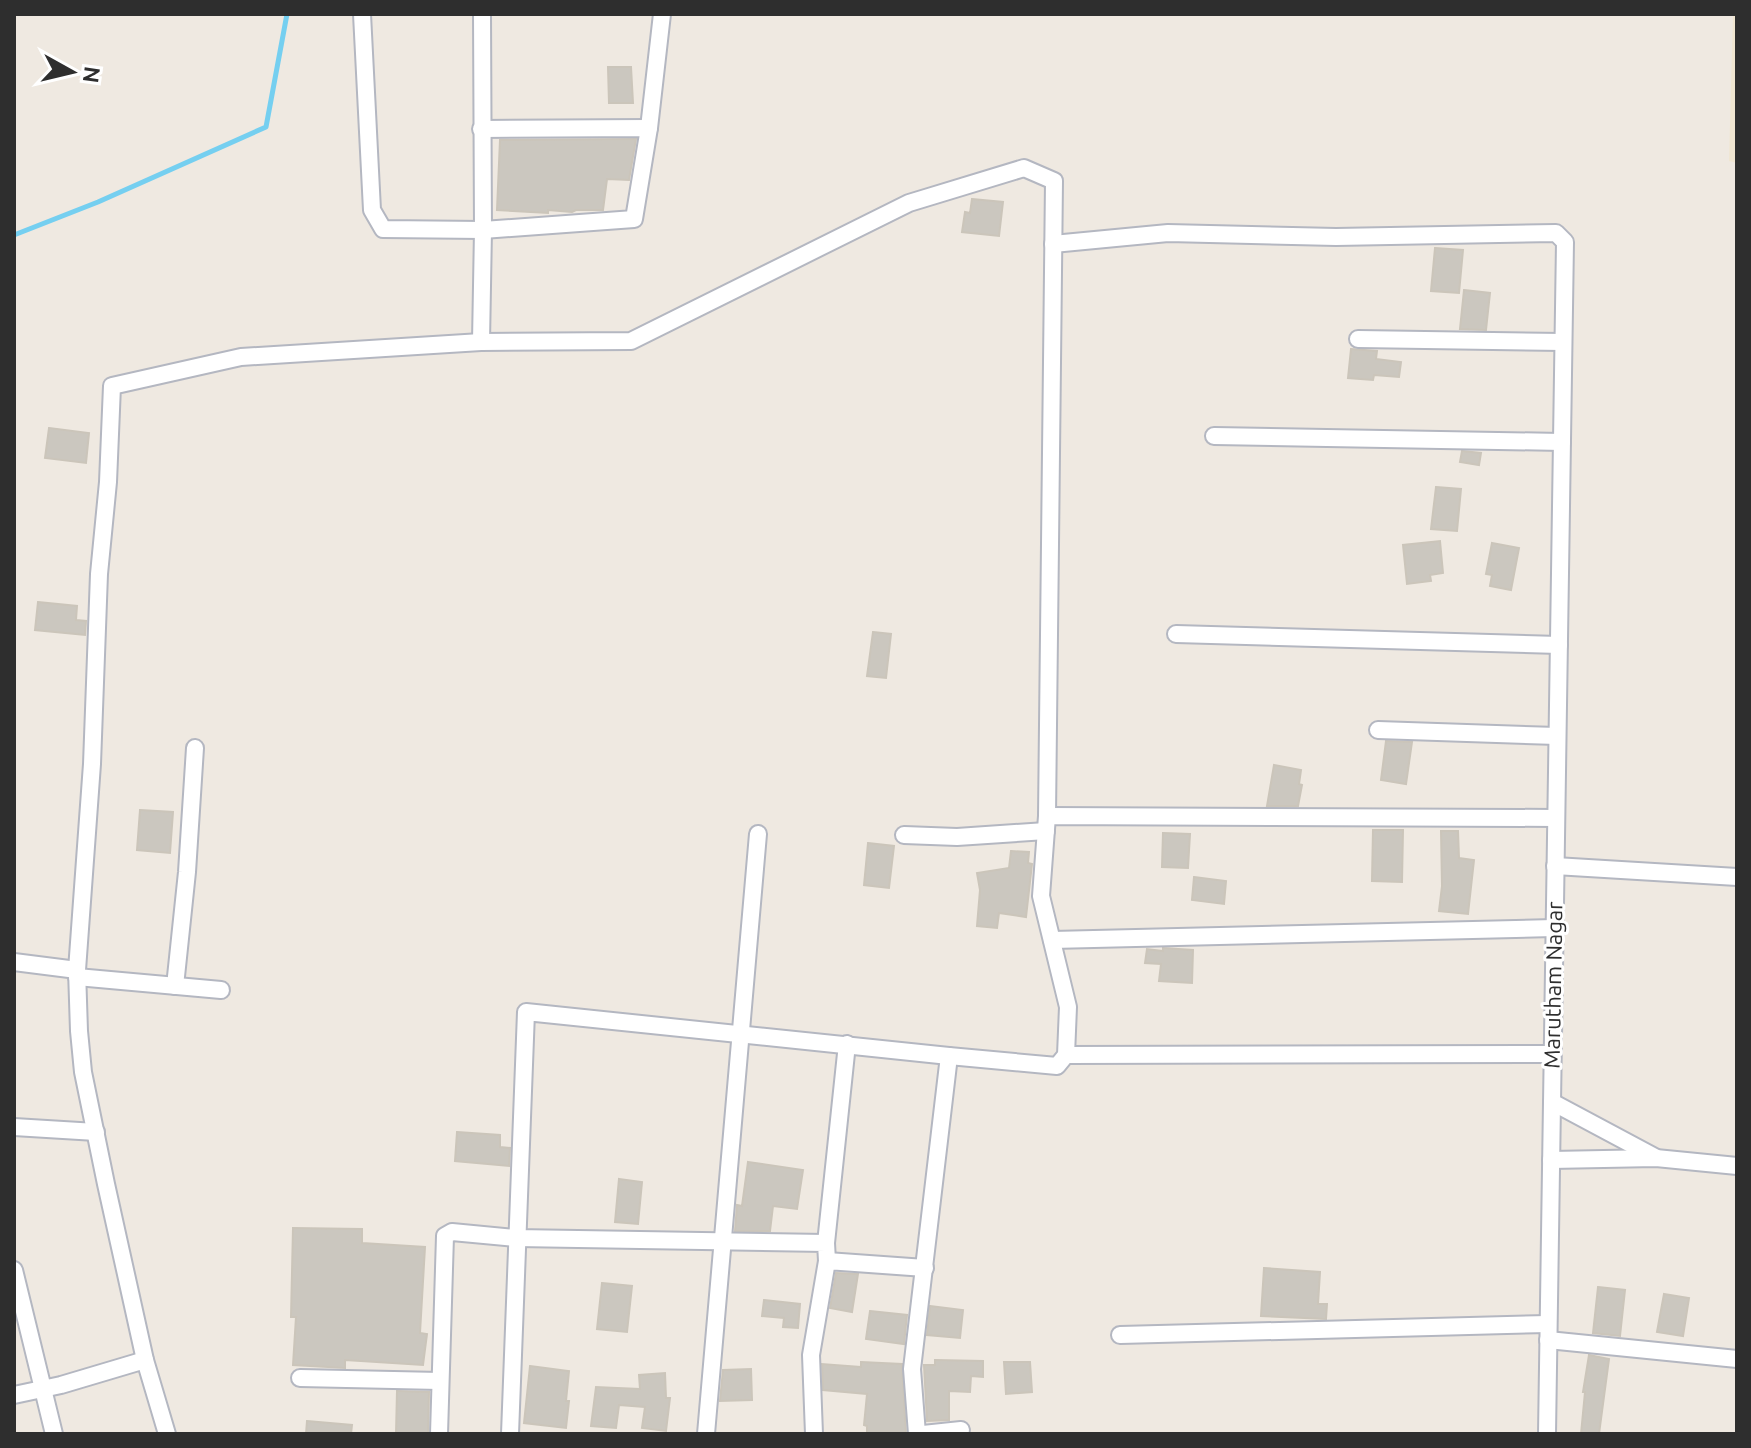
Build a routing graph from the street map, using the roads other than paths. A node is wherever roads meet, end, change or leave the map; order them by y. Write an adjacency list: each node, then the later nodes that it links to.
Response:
1 (362, 14): 6 (street)
2 (483, 14): 5 (street)
3 (662, 14): 4 (street)
4 (649, 128): 5 (street); 6 (street)
5 (481, 129): 6 (street)
6 (483, 230): 9 (street)
7 (1053, 244): 9 (street); 10 (street, Marutham Nagar); 19 (street)
8 (1358, 339): 10 (street)
9 (481, 342): 27 (street)
10 (1563, 342): 12 (street, Marutham Nagar)
11 (1214, 436): 12 (street)
12 (1562, 442): 14 (street, Marutham Nagar)
13 (1176, 634): 14 (street)
14 (1559, 645): 16 (street, Marutham Nagar)
15 (1378, 730): 16 (street)
16 (1557, 736): 18 (street, Marutham Nagar)
17 (195, 748): 28 (street)
18 (1556, 818): 19 (street); 22 (street, Marutham Nagar)
19 (1046, 824): 21 (street); 25 (street)
20 (758, 834): 30 (street)
21 (904, 835)
22 (1555, 866): 23 (street); 24 (street, Marutham Nagar)
23 (1737, 877)
24 (1554, 928): 25 (street); 32 (street, Marutham Nagar)
25 (1052, 940): 33 (street)
26 (14, 962): 27 (street)
27 (77, 973): 28 (street); 37 (street)
28 (175, 986): 29 (street)
29 (221, 990)
30 (742, 1035): 31 (street); 41 (street); 42 (street)
31 (847, 1044): 34 (street); 43 (street)
32 (1552, 1054): 33 (street); 35 (street, Marutham Nagar)
33 (1066, 1055): 34 (street)
34 (949, 1056): 45 (street)
35 (1552, 1102): 38 (street); 39 (street, Marutham Nagar)
36 (14, 1127): 37 (street)
37 (96, 1132): 50 (street)
38 (1656, 1158): 39 (street); 40 (street)
39 (1551, 1160): 47 (street, Marutham Nagar)
40 (1737, 1166)
41 (516, 1238): 42 (street); 52 (street); 59 (street)
42 (724, 1242): 43 (street); 60 (street)
43 (826, 1243): 44 (street)
44 (827, 1261): 45 (street); 61 (street)
45 (925, 1268): 62 (street)
46 (14, 1270): 53 (street)
47 (1548, 1332): 48 (street); 49 (street); 64 (street, Marutham Nagar)
48 (1120, 1335)
49 (1737, 1359)
50 (145, 1360): 53 (street); 57 (street)
51 (300, 1378): 52 (street)
52 (440, 1381): 58 (street)
53 (42, 1389): 54 (street); 56 (street)
54 (14, 1395)
55 (961, 1430): 63 (street)
56 (54, 1434)
57 (167, 1434)
58 (439, 1434)
59 (510, 1434)
60 (706, 1434)
61 (814, 1434)
62 (917, 1434)
63 (923, 1434)
64 (1547, 1434)

